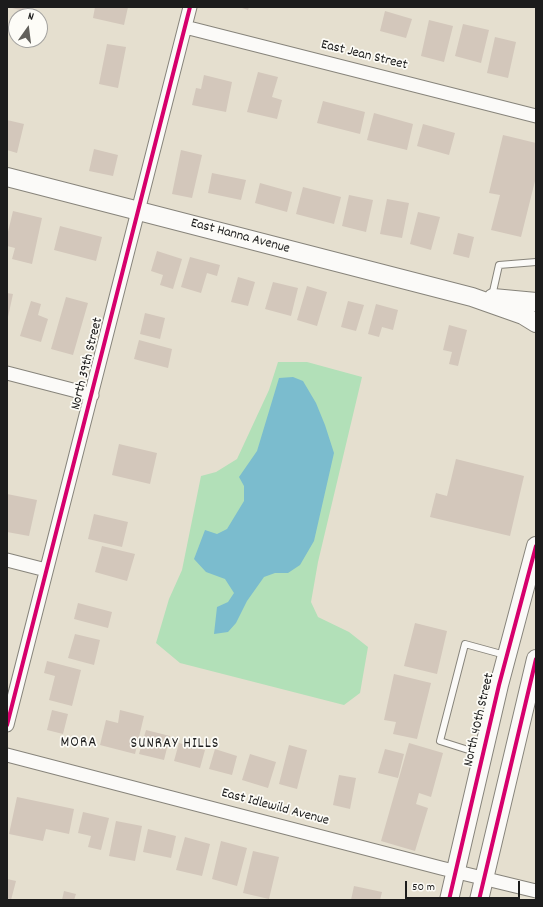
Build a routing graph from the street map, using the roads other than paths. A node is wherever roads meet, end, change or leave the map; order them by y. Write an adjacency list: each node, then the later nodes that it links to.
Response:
1 (190, 7): 2 (street, North 39th Street)
2 (185, 27): 3 (street, East Jean Street); 5 (street, North 39th Street)
3 (536, 116)
4 (7, 177): 5 (street, East Hanna Avenue)
5 (137, 210): 7 (street, East Hanna Avenue); 12 (street, North 39th Street)
6 (536, 262): 8 (lane)
7 (472, 297): 8 (street, East Hanna Avenue); 10 (street, East Hanna Avenue)
8 (491, 298): 9 (street, East Hanna Avenue)
9 (536, 302)
10 (536, 323)
11 (7, 372): 12 (street)
12 (92, 395): 15 (street, North 39th Street)
13 (536, 546): 16 (street, North 40th Street)
14 (7, 560): 15 (street)
15 (46, 570): 19 (street, North 39th Street)
16 (507, 656): 21 (street, North 40th Street); 21 (lane)
17 (536, 659): 18 (street)
18 (532, 694): 23 (street)
19 (7, 725)
20 (7, 755): 22 (street, East Idlewild Avenue)
21 (483, 755): 22 (street, North 40th Street)
22 (455, 871): 23 (street, East Idlewild Avenue); 25 (street, North 40th Street)
23 (484, 878): 24 (street, East Idlewild Avenue); 26 (street)
24 (536, 891)
25 (449, 900)
26 (479, 900)

